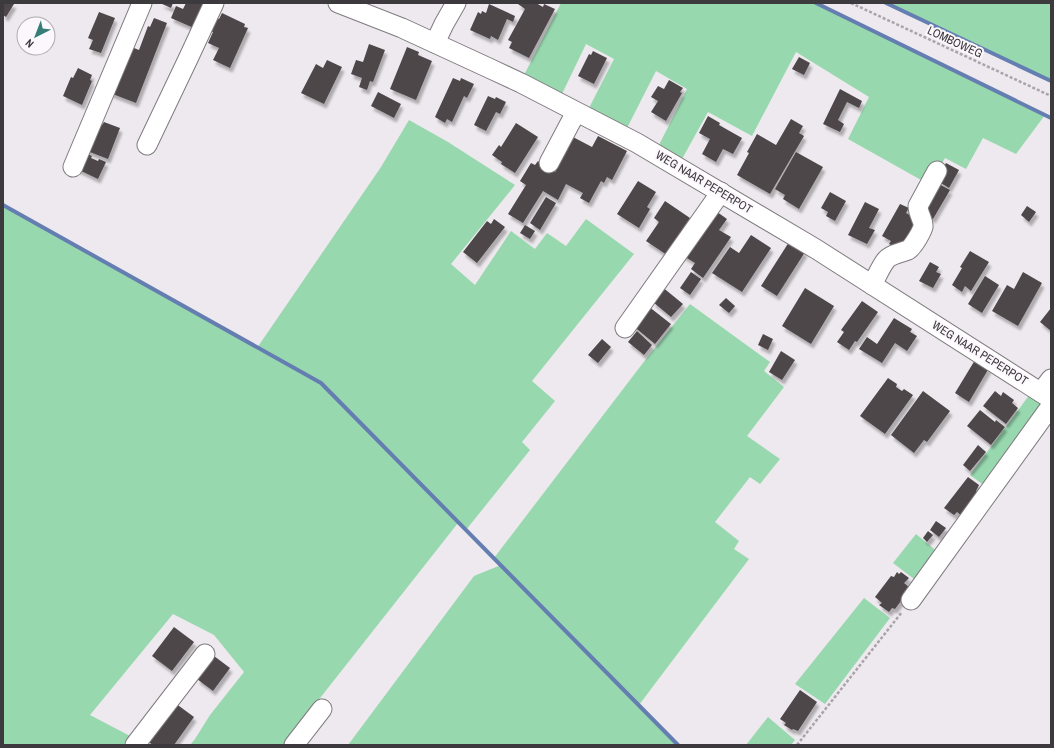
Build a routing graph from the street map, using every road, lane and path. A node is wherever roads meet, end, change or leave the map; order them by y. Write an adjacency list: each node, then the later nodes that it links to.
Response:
1 (132, 3): 9 (street)
2 (142, 3): 13 (street)
3 (214, 3): 11 (street)
4 (456, 3): 7 (street)
5 (851, 3): 8 (path, LOMBOWEG)
6 (348, 5): 7 (street, WEG NAAR PEPERPOT)
7 (435, 43): 10 (street, WEG NAAR PEPERPOT)
8 (1051, 96)
9 (90, 106)
10 (576, 112): 12 (street); 15 (street, WEG NAAR PEPERPOT)
11 (147, 145)
12 (549, 163)
13 (73, 167)
14 (937, 171): 16 (street)
15 (721, 192): 16 (street, WEG NAAR PEPERPOT); 17 (street)
16 (872, 285): 18 (street, WEG NAAR PEPERPOT)
17 (625, 328)
18 (1049, 394): 19 (street)
19 (911, 600): 24 (path)
20 (205, 654): 22 (street)
21 (322, 709): 23 (street)
22 (135, 745)
23 (294, 745)
24 (797, 745)

